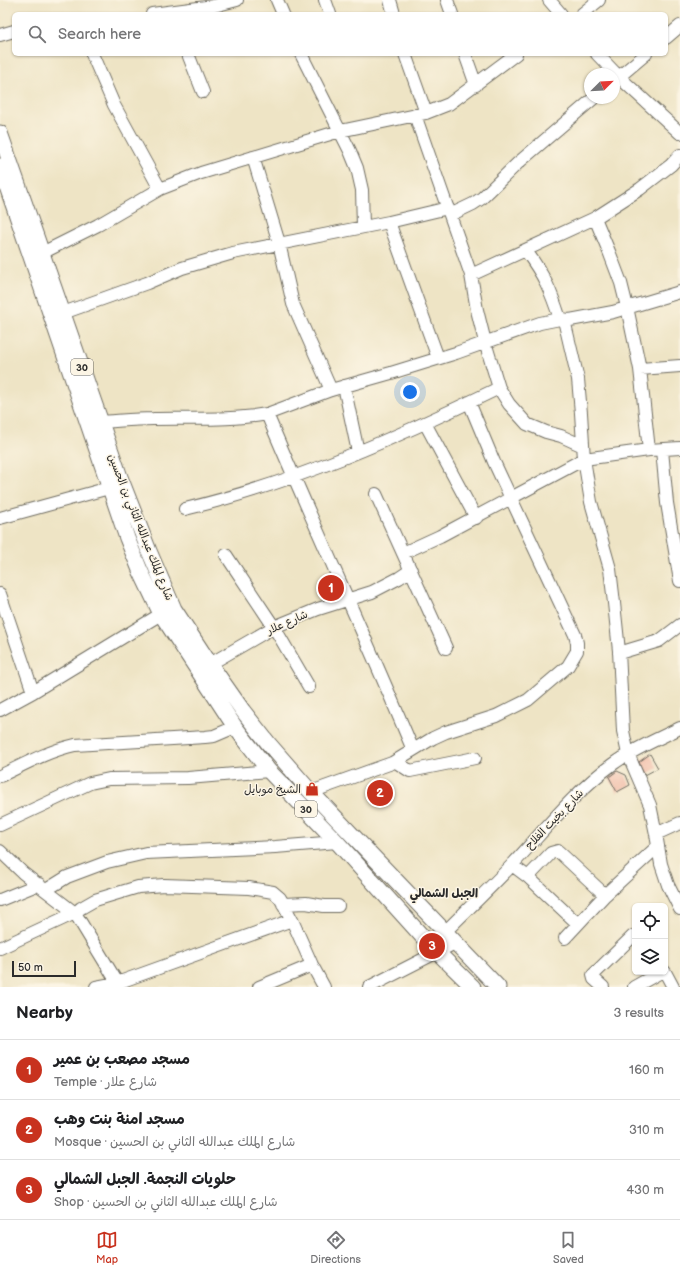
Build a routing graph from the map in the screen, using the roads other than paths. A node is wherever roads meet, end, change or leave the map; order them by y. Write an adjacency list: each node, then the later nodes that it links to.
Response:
1 (237, 0): 8 (street)
2 (277, 0): 10 (street)
3 (324, 0): 11 (street)
4 (390, 0): 12 (street)
5 (447, 0): 13 (street)
6 (549, 0): 14 (street)
7 (599, 0): 15 (street)
8 (186, 5): 9 (street)
9 (173, 12)
10 (282, 12)
11 (329, 12)
12 (393, 12)
13 (451, 12)
14 (559, 12)
15 (584, 12)
16 (680, 26): 19 (street)
17 (12, 32): 18 (street)
18 (0, 35)
19 (668, 36)
20 (93, 56): 41 (street)
21 (189, 56): 32 (street)
22 (302, 56): 35 (street)
23 (407, 56): 34 (street)
24 (466, 56): 31 (street)
25 (513, 56): 31 (street)
26 (599, 56): 28 (street)
27 (644, 56): 29 (street)
28 (608, 68)
29 (620, 76)
30 (620, 82): 37 (street)
31 (476, 85): 34 (street)
32 (203, 92)
33 (587, 104): 42 (street)
34 (420, 114): 35 (street); 42 (street)
35 (340, 132): 39 (street); 45 (street)
36 (0, 133): 48 (main road, شارع الملك عبدالله الثاني بن الحسين / 30)
37 (680, 133)
38 (680, 155): 43 (street)
39 (254, 157): 41 (street); 46 (street)
40 (2, 175): 57 (main road, شارع الملك عبدالله الثاني بن الحسين / 30)
41 (160, 189): 48 (street)
42 (449, 212): 44 (street); 49 (street)
43 (595, 218): 47 (street); 51 (street)
44 (389, 222): 45 (street); 55 (street)
45 (363, 226): 46 (street)
46 (279, 243): 52 (street); 61 (street)
47 (526, 251): 49 (street); 53 (street)
48 (42, 253): 52 (main road, شارع الملك عبدالله الثاني بن الحسين / 30)
49 (471, 275): 54 (street)
50 (680, 292): 51 (street)
51 (627, 307): 53 (street); 58 (street)
52 (63, 313): 57 (main road, شارع الملك عبدالله الثاني بن الحسين / 30)
53 (562, 320): 54 (street); 67 (street)
54 (485, 342): 55 (street); 60 (street)
55 (438, 358): 59 (street)
56 (680, 366): 58 (street)
57 (76, 368): 62 (main road, شارع الملك عبدالله الثاني بن الحسين / 30)
58 (640, 369): 69 (street)
59 (344, 386): 61 (street); 71 (street)
60 (499, 388): 63 (street); 67 (street)
61 (331, 390): 64 (street)
62 (87, 400): 65 (main road, شارع الملك عبدالله الثاني بن الحسين / 30); 74 (main road, شارع الملك عبدالله الثاني بن الحسين / 30)
63 (469, 402): 66 (street); 76 (street)
64 (267, 414): 65 (street); 73 (street)
65 (100, 422): 91 (main road, شارع الملك عبدالله الثاني بن الحسين / 30)
66 (425, 423): 71 (street); 79 (street)
67 (583, 446): 72 (street)
68 (680, 448): 70 (street)
69 (649, 450): 70 (street); 72 (street)
70 (662, 450): 83 (street)
71 (358, 452): 73 (street)
72 (584, 459): 76 (street); 90 (street)
73 (293, 476): 77 (street); 85 (street)
74 (109, 488): 78 (street); 86 (main road, شارع الملك عبدالله الثاني بن الحسين / 30)
75 (376, 494): 80 (street)
76 (511, 498): 79 (street); 97 (street)
77 (185, 509)
78 (0, 518)
79 (476, 518): 80 (street)
80 (403, 553): 82 (street)
81 (226, 555): 88 (street)
82 (411, 570): 85 (street, شارع علار); 89 (street)
83 (680, 581)
84 (0, 594): 93 (street)
85 (348, 600): 88 (street, شارع علار); 97 (street)
86 (161, 614): 93 (street); 95 (main road, شارع الملك عبدالله الثاني بن الحسين / 30)
87 (680, 625): 90 (street)
88 (274, 627): 91 (street, شارع علار); 92 (street)
89 (446, 648)
90 (619, 653): 98 (street)
91 (210, 664): 103 (main road, شارع الملك عبدالله الثاني بن الحسين / 30)
92 (309, 687)
93 (32, 692): 94 (street)
94 (0, 710)
95 (235, 727): 101 (main road, شارع الملك عبدالله الثاني بن الحسين / 30); 102 (street)
96 (680, 728): 98 (street, شارع بخيت الفلاح)
97 (413, 750): 100 (street)
98 (628, 754): 106 (street); 110 (street, شارع بخيت الفلاح)
99 (475, 758): 100 (street)
100 (396, 762): 103 (street)
101 (270, 771): 105 (street); 107 (main road, شارع الملك عبدالله الثاني بن الحسين / 30)
102 (0, 776)
103 (312, 792): 123 (main road, شارع الملك عبدالله الثاني بن الحسين / 30)
104 (680, 823): 106 (street)
105 (0, 825)
106 (656, 834): 108 (street)
107 (337, 842): 112 (street); 125 (main road, شارع الملك عبدالله الثاني بن الحسين / 30)
108 (657, 847): 113 (street); 117 (street)
109 (0, 851): 112 (street)
110 (512, 865): 111 (street); 123 (street, شارع بخيت الفلاح)
111 (528, 877): 113 (street); 120 (street)
112 (42, 887): 114 (street); 118 (street)
113 (605, 895): 120 (street)
114 (0, 900)
115 (283, 904): 116 (street); 118 (street); 119 (street)
116 (338, 906)
117 (680, 909)
118 (75, 913): 124 (street); 129 (street)
119 (292, 920): 126 (street); 129 (street)
120 (578, 924): 122 (street)
121 (632, 937): 137 (street)
122 (565, 938)
123 (453, 941): 125 (street, شارع بخيت الفلاح); 136 (main road, شارع الملك عبدالله الثاني بن الحسين / 30)
124 (0, 948)
125 (440, 955): 133 (street); 134 (street); 135 (main road, شارع الملك عبدالله الثاني بن الحسين / 30)
126 (312, 965): 131 (street); 132 (street)
127 (656, 975): 138 (street)
128 (667, 975): 139 (street)
129 (119, 985): 130 (street)
130 (96, 987)
131 (259, 987)
132 (324, 987)
133 (369, 987)
134 (385, 987)
135 (473, 987)
136 (498, 987)
137 (603, 987)
138 (634, 987)
139 (673, 987)

